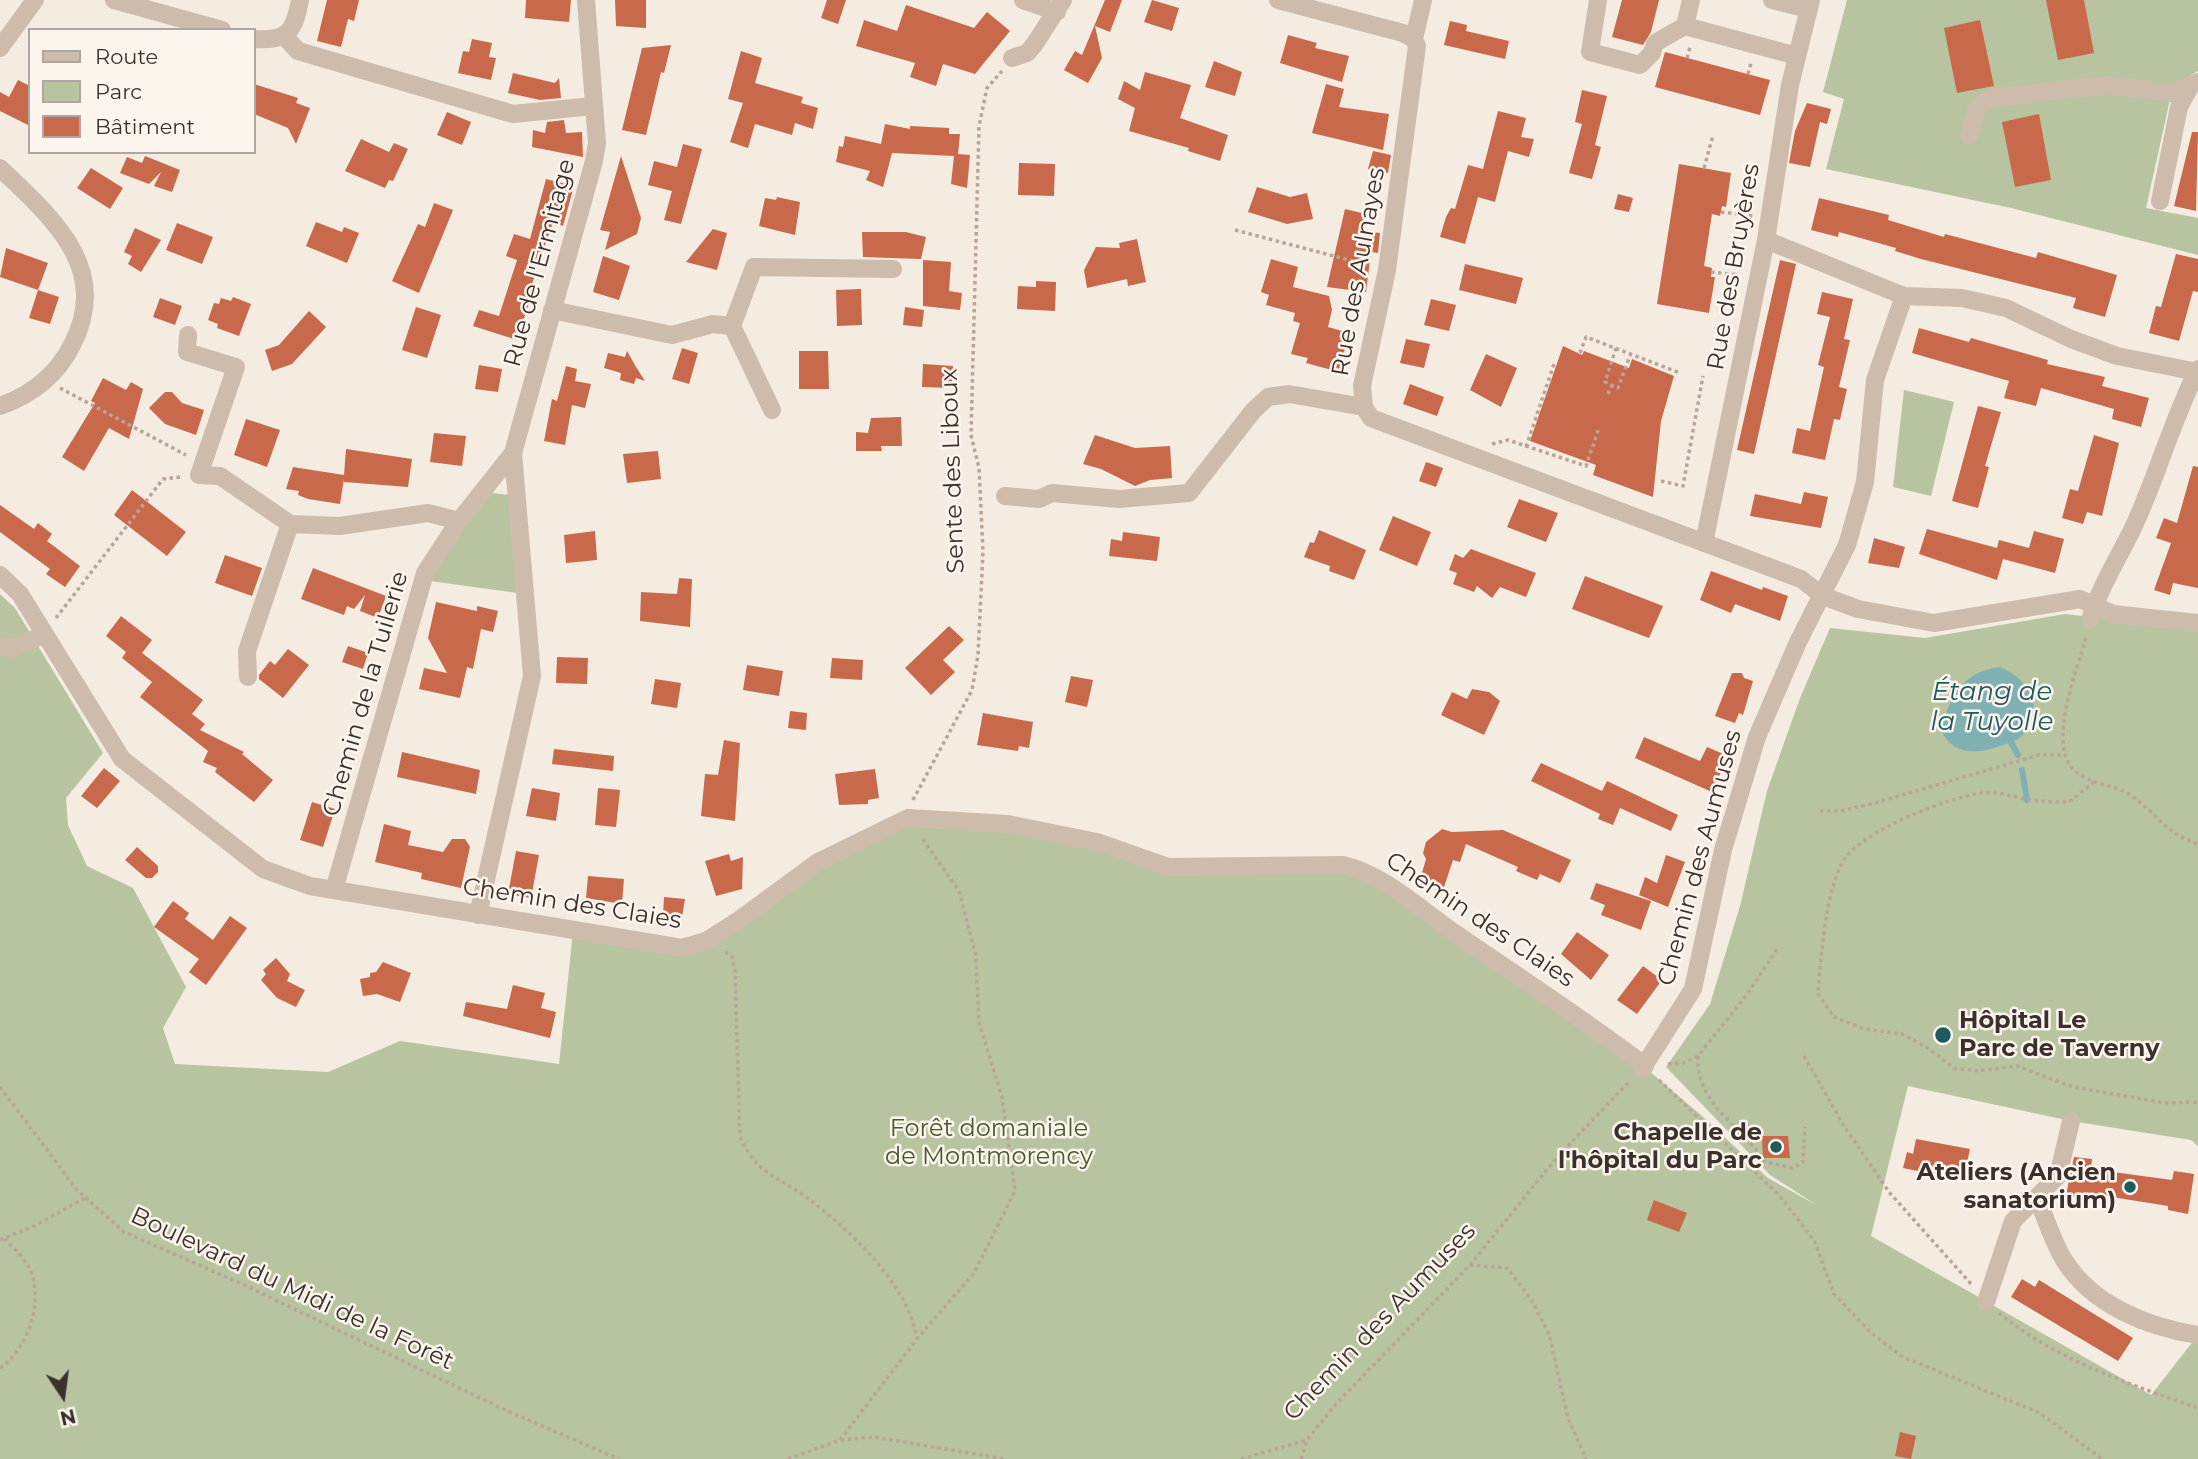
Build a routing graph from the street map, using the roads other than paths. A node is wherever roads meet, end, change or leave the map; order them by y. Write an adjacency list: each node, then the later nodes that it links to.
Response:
1 (35, 0): 18 (street)
2 (114, 0): 14 (street)
3 (300, 0): 15 (street)
4 (586, 0): 22 (street, Rue de l'Ermitage)
5 (1023, 0): 12 (street)
6 (1278, 0): 17 (street)
7 (1423, 0): 17 (street, Rue des Aulnayes)
8 (1598, 0): 13 (street)
9 (1691, 0): 13 (street)
10 (1772, 0): 11 (street)
11 (1809, 5): 19 (street, Rue des Bruyères)
12 (1060, 6): 20 (street)
13 (1685, 26): 19 (street)
14 (215, 28)
15 (284, 36): 16 (street); 22 (street)
16 (256, 38)
17 (1414, 38): 34 (street, Rue des Aulnayes)
18 (0, 48)
19 (1797, 56): 26 (street, Rue des Bruyères)
20 (1012, 58)
21 (2194, 83): 23 (street); 25 (street)
22 (593, 106): 29 (street, Rue de l'Ermitage)
23 (1969, 136)
24 (0, 168): 33 (street)
25 (2160, 201)
26 (1766, 240): 28 (street); 42 (street, Rue des Bruyères)
27 (893, 268): 30 (street)
28 (1904, 296): 32 (street); 44 (street, Chemin des Aumuses)
29 (552, 310): 30 (street); 36 (street, Rue de l'Ermitage)
30 (732, 326): 35 (street)
31 (188, 335): 41 (street)
32 (2197, 370): 45 (street)
33 (0, 406)
34 (1364, 407): 39 (street); 42 (street, Rue des Aulnayes)
35 (772, 410)
36 (513, 453): 37 (street, Chemin de la Tuilerie); 38 (street)
37 (487, 485): 38 (street); 40 (street, Chemin de la Tuilerie)
38 (516, 491): 51 (street)
39 (1005, 496)
40 (459, 521): 41 (street); 50 (street, Chemin de la Tuilerie)
41 (290, 524): 49 (street)
42 (1704, 543): 44 (street, Rue des Aulnayes)
43 (0, 575): 47 (street, Chemin des Claies)
44 (1823, 596): 45 (street, Rue des Aulnayes); 52 (street, Chemin des Aumuses)
45 (2092, 612): 46 (street, Rue des Aulnayes)
46 (2198, 623)
47 (44, 634): 48 (street); 50 (street, Chemin des Claies)
48 (0, 646)
49 (248, 677)
50 (334, 890): 51 (street, Chemin des Claies)
51 (478, 915): 52 (street, Chemin des Claies)
52 (1643, 1068)
53 (2071, 1121): 54 (street)
54 (2038, 1200): 55 (street); 56 (street)
55 (1986, 1302)
56 (2198, 1335)

